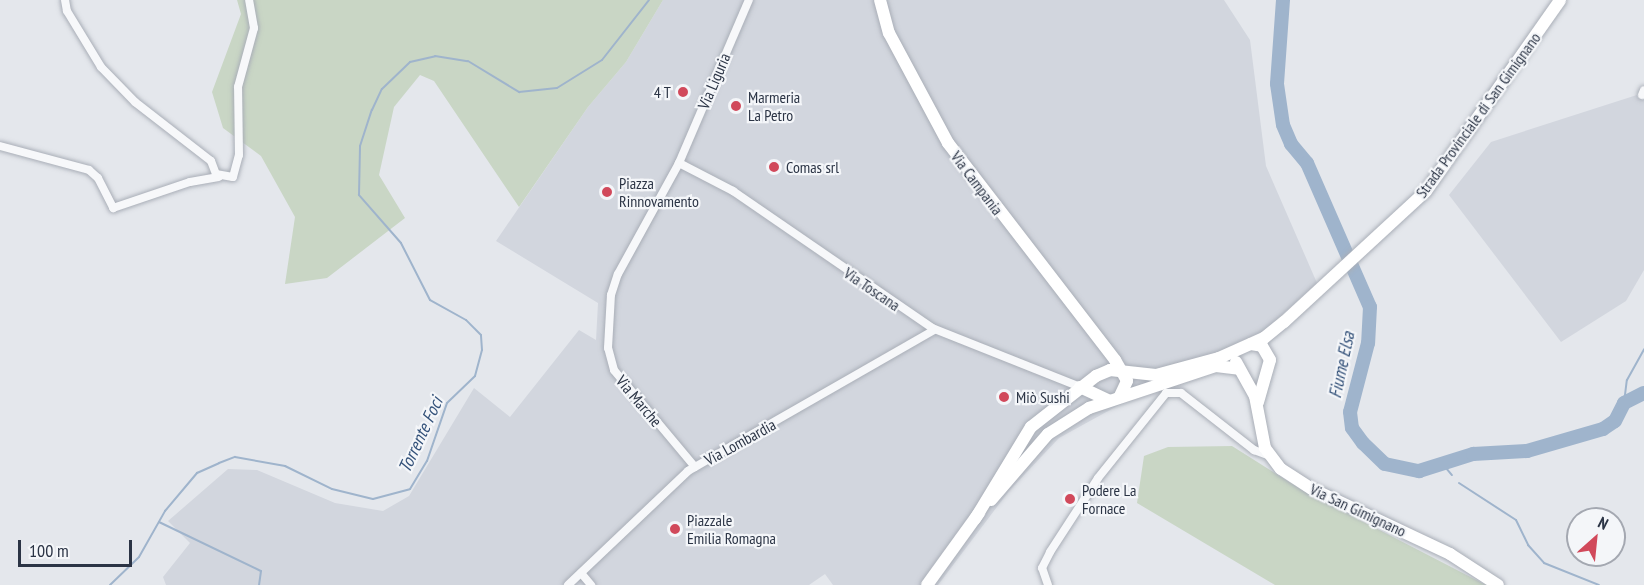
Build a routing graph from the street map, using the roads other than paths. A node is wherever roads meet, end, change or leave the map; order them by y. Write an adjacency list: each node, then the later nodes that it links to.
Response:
1 (65, 0): 8 (street)
2 (249, 0): 8 (street)
3 (749, 0): 7 (street, Via Liguria)
4 (880, 0): 12 (main road, Via Campania)
5 (1560, 0): 9 (main road, Strada Provinciale di San Gimignano)
6 (0, 146): 8 (street)
7 (679, 163): 10 (street, Via Toscana); 23 (street, Via Marche)
8 (219, 177)
9 (1284, 322): 11 (main road, Strada Provinciale di San Gimignano); 14 (main road, Strada Provinciale di San Gimignano)
10 (934, 330): 19 (street, Via Toscana); 23 (street, Via Lombardia)
11 (1251, 344): 13 (main road); 14 (main road)
12 (1106, 349): 15 (main road, Via Campania); 18 (main road)
13 (1238, 352): 15 (main road); 16 (main road)
14 (1269, 355): 17 (main road)
15 (1121, 371): 18 (main road); 20 (main road)
16 (1241, 372): 17 (main road); 20 (main road); 21 (main road)
17 (1263, 374): 21 (main road)
18 (1098, 375): 19 (main road)
19 (1080, 387): 20 (main road); 24 (main road)
20 (1114, 398): 24 (main road)
21 (1257, 403): 22 (main road)
22 (1268, 455): 29 (street); 30 (main road, Via San Gimignano)
23 (695, 467): 25 (street, Via Lombardia)
24 (975, 519): 28 (main road)
25 (581, 573): 26 (street, Via Lombardia); 27 (street)
26 (568, 585)
27 (591, 585)
28 (927, 585)
29 (1048, 585)
30 (1498, 585)

